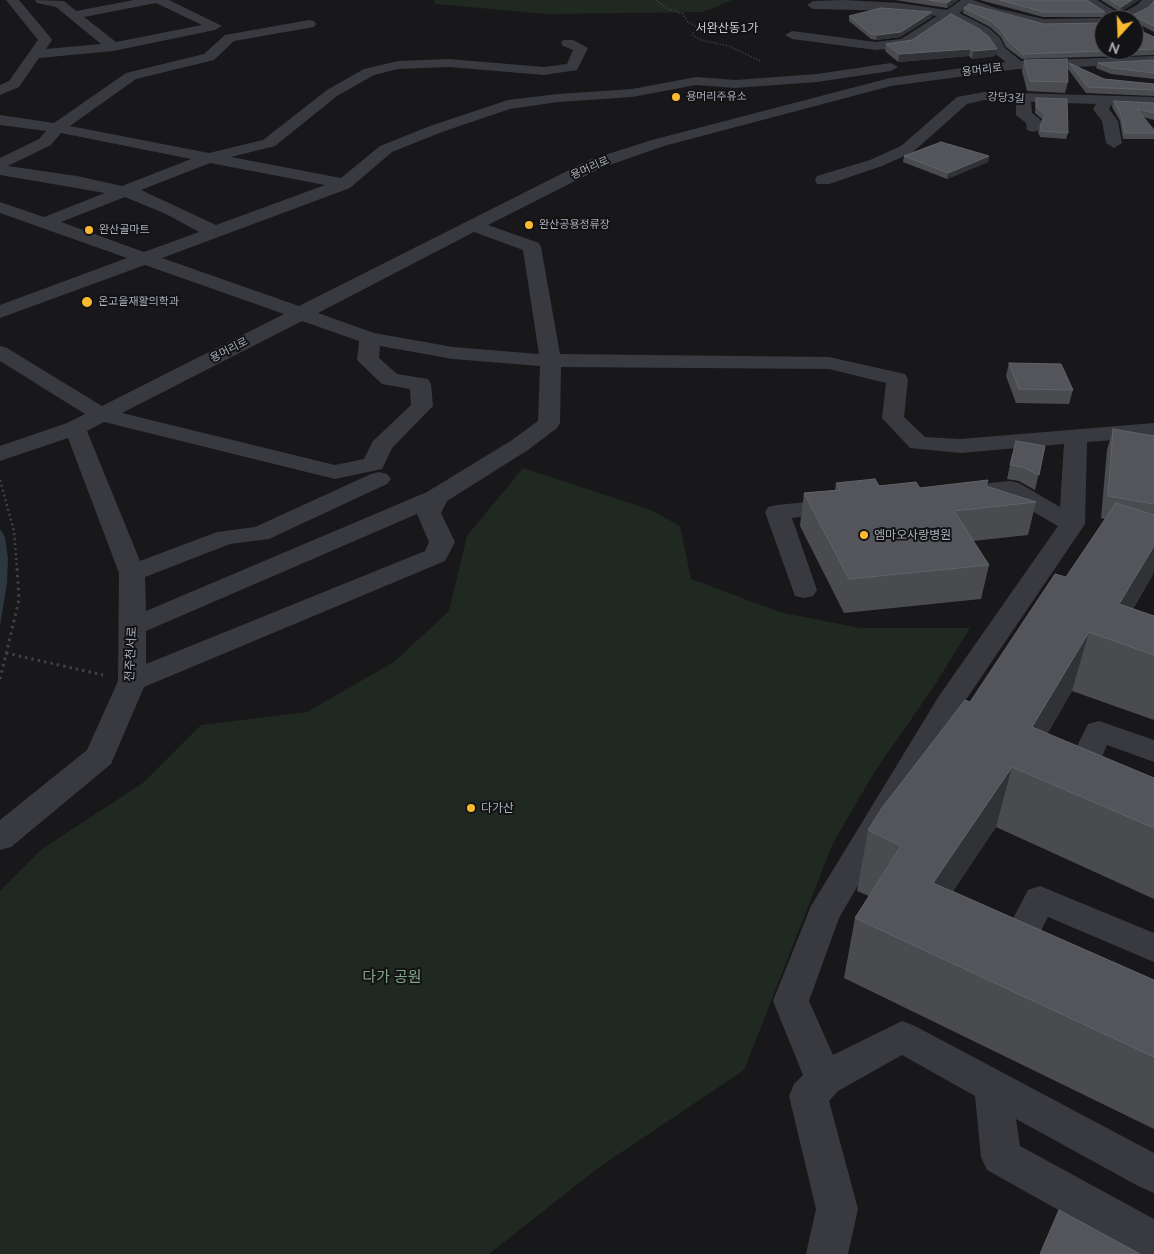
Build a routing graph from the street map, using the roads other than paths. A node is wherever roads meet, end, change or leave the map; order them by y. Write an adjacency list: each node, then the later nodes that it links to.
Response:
1 (12, 0): 20 (street)
2 (41, 0): 12 (street)
3 (157, 0): 8 (street); 18 (street)
4 (1088, 0): 9 (street)
5 (1149, 0): 10 (street)
6 (964, 1): 11 (street); 13 (street)
7 (814, 5): 11 (street)
8 (92, 6): 12 (street)
9 (1104, 10)
10 (1138, 10)
11 (950, 14): 17 (street); 23 (street)
12 (73, 15): 18 (street)
13 (1094, 22)
14 (309, 24): 32 (street)
15 (792, 35): 17 (street)
16 (568, 43): 34 (street)
17 (850, 43): 19 (street)
18 (113, 47): 20 (street)
19 (834, 53)
20 (35, 54): 26 (street)
21 (1154, 60): 22 (street, 용머리로)
22 (1066, 64): 23 (street, 용머리로); 25 (street)
23 (1018, 66): 24 (street, 용머리로)
24 (991, 69): 38 (street); 42 (street, 용머리로)
25 (1099, 76)
26 (0, 91)
27 (1024, 98): 28 (street, 강당3길); 31 (street); 37 (street, 강당3길)
28 (1105, 102): 29 (street, 강당3길); 33 (street)
29 (1154, 102)
30 (0, 120): 32 (street)
31 (1033, 126)
32 (57, 128): 34 (street); 35 (street)
33 (1114, 143)
34 (208, 158): 38 (street); 39 (street)
35 (0, 164)
36 (0, 170): 39 (street)
37 (823, 180)
38 (344, 184): 43 (street)
39 (122, 192): 41 (street); 43 (street)
40 (0, 207): 41 (street)
41 (46, 222): 44 (street)
42 (474, 226): 46 (street, 용머리로); 49 (street)
43 (218, 232): 44 (street)
44 (147, 259): 45 (street); 46 (street)
45 (0, 312)
46 (301, 314): 47 (street); 50 (street, 용머리로)
47 (370, 338): 49 (street); 50 (street)
48 (0, 352): 50 (street)
49 (551, 360): 53 (street); 57 (street)
50 (100, 414): 51 (street, 용머리로)
51 (75, 428): 54 (street, 용머리로); 60 (street, 전주천서로)
52 (1154, 430): 53 (street)
53 (1076, 435): 59 (street)
54 (0, 454)
55 (379, 479): 60 (street)
56 (942, 495): 59 (street)
57 (436, 498): 62 (street); 63 (street)
58 (864, 503): 61 (street)
59 (1072, 524): 69 (street)
60 (132, 573): 62 (street, 전주천서로)
61 (804, 590)
62 (133, 626): 63 (street, 전주천서로)
63 (132, 681): 66 (street, 전주천서로)
64 (1154, 751): 65 (street)
65 (1154, 807)
66 (0, 838)
67 (1020, 941): 68 (street)
68 (1154, 948)
69 (824, 1079): 70 (street); 73 (street)
70 (993, 1086): 71 (street); 72 (street)
71 (1154, 1174)
72 (1154, 1240)
73 (827, 1254)

